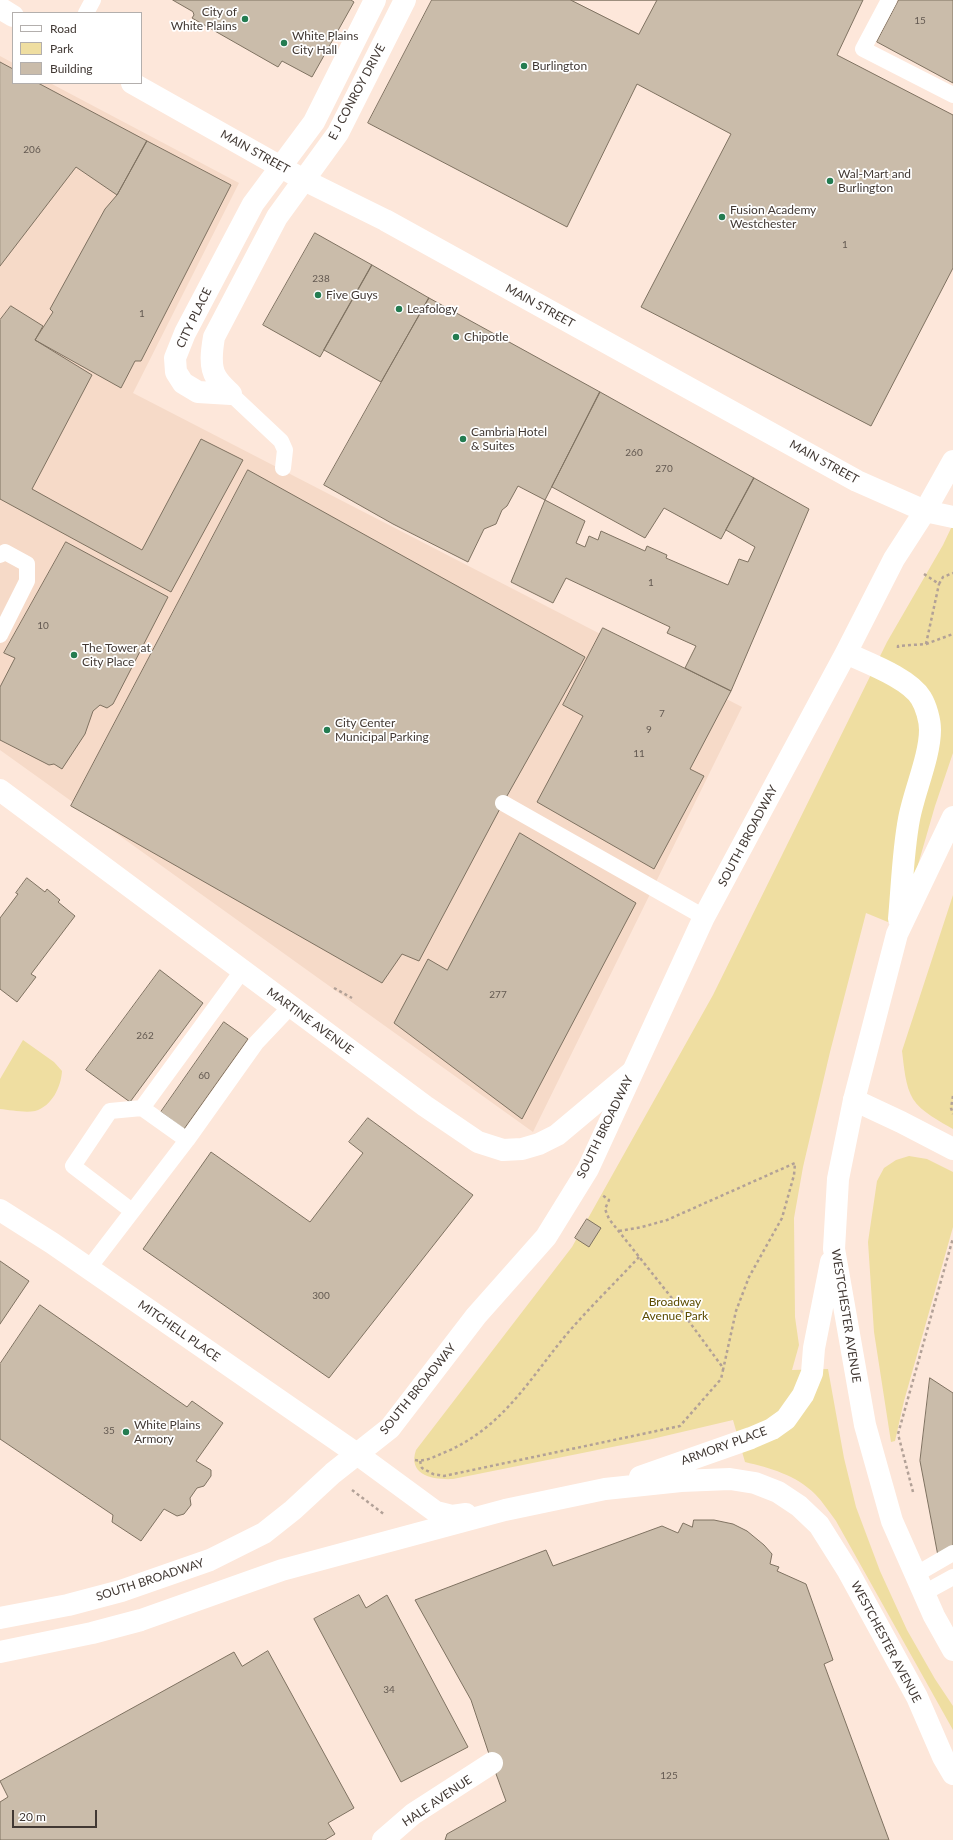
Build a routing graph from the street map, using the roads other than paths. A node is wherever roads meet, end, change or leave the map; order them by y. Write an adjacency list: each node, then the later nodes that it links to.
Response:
1 (93, 0): 6 (lane)
2 (375, 0): 10 (main road, E J CONROY DRIVE)
3 (405, 0): 11 (main road, E J CONROY DRIVE)
4 (889, 0): 9 (lane)
5 (0, 8): 7 (main road)
6 (87, 12)
7 (12, 15)
8 (134, 84): 10 (main road, MAIN STREET)
9 (953, 95)
10 (281, 167): 11 (main road, MAIN STREET); 12 (main road, CITY PLACE)
11 (304, 180): 12 (main road); 15 (main road, MAIN STREET)
12 (231, 394): 14 (lane)
13 (953, 461): 15 (main road, SOUTH BROADWAY)
14 (283, 468)
15 (925, 511): 16 (main road, MAIN STREET); 19 (main road, SOUTH BROADWAY)
16 (953, 517)
17 (0, 555): 18 (lane)
18 (0, 635)
19 (846, 652): 23 (main road, SOUTH BROADWAY); 24 (main road)
20 (0, 790): 25 (main road, MARTINE AVENUE)
21 (503, 803): 23 (lane)
22 (953, 817): 24 (main road, WESTCHESTER AVENUE)
23 (704, 917): 27 (main road, SOUTH BROADWAY)
24 (897, 934): 28 (main road, WESTCHESTER AVENUE)
25 (242, 971): 26 (main road, MARTINE AVENUE); 29 (lane)
26 (291, 1006): 27 (main road, MARTINE AVENUE); 30 (lane)
27 (631, 1073): 36 (main road, SOUTH BROADWAY)
28 (854, 1100): 31 (main road); 34 (main road, WESTCHESTER AVENUE)
29 (142, 1108): 30 (lane); 33 (lane)
30 (187, 1140): 33 (lane)
31 (953, 1149)
32 (0, 1210): 35 (main road, MITCHELL PLACE)
33 (132, 1211): 35 (lane)
34 (834, 1249): 37 (main road, ARMORY PLACE); 41 (main road, WESTCHESTER AVENUE)
35 (88, 1268): 36 (main road, MITCHELL PLACE)
36 (357, 1454): 38 (main road); 42 (main road, SOUTH BROADWAY)
37 (605, 1490): 38 (main road); 46 (main road, WESTCHESTER AVENUE)
38 (505, 1510): 44 (main road)
39 (953, 1553): 41 (lane)
40 (953, 1577): 41 (lane)
41 (919, 1584): 43 (main road, WESTCHESTER AVENUE)
42 (0, 1618)
43 (953, 1650)
44 (0, 1652)
45 (492, 1763): 47 (main road, HALE AVENUE)
46 (953, 1774)
47 (389, 1838)

